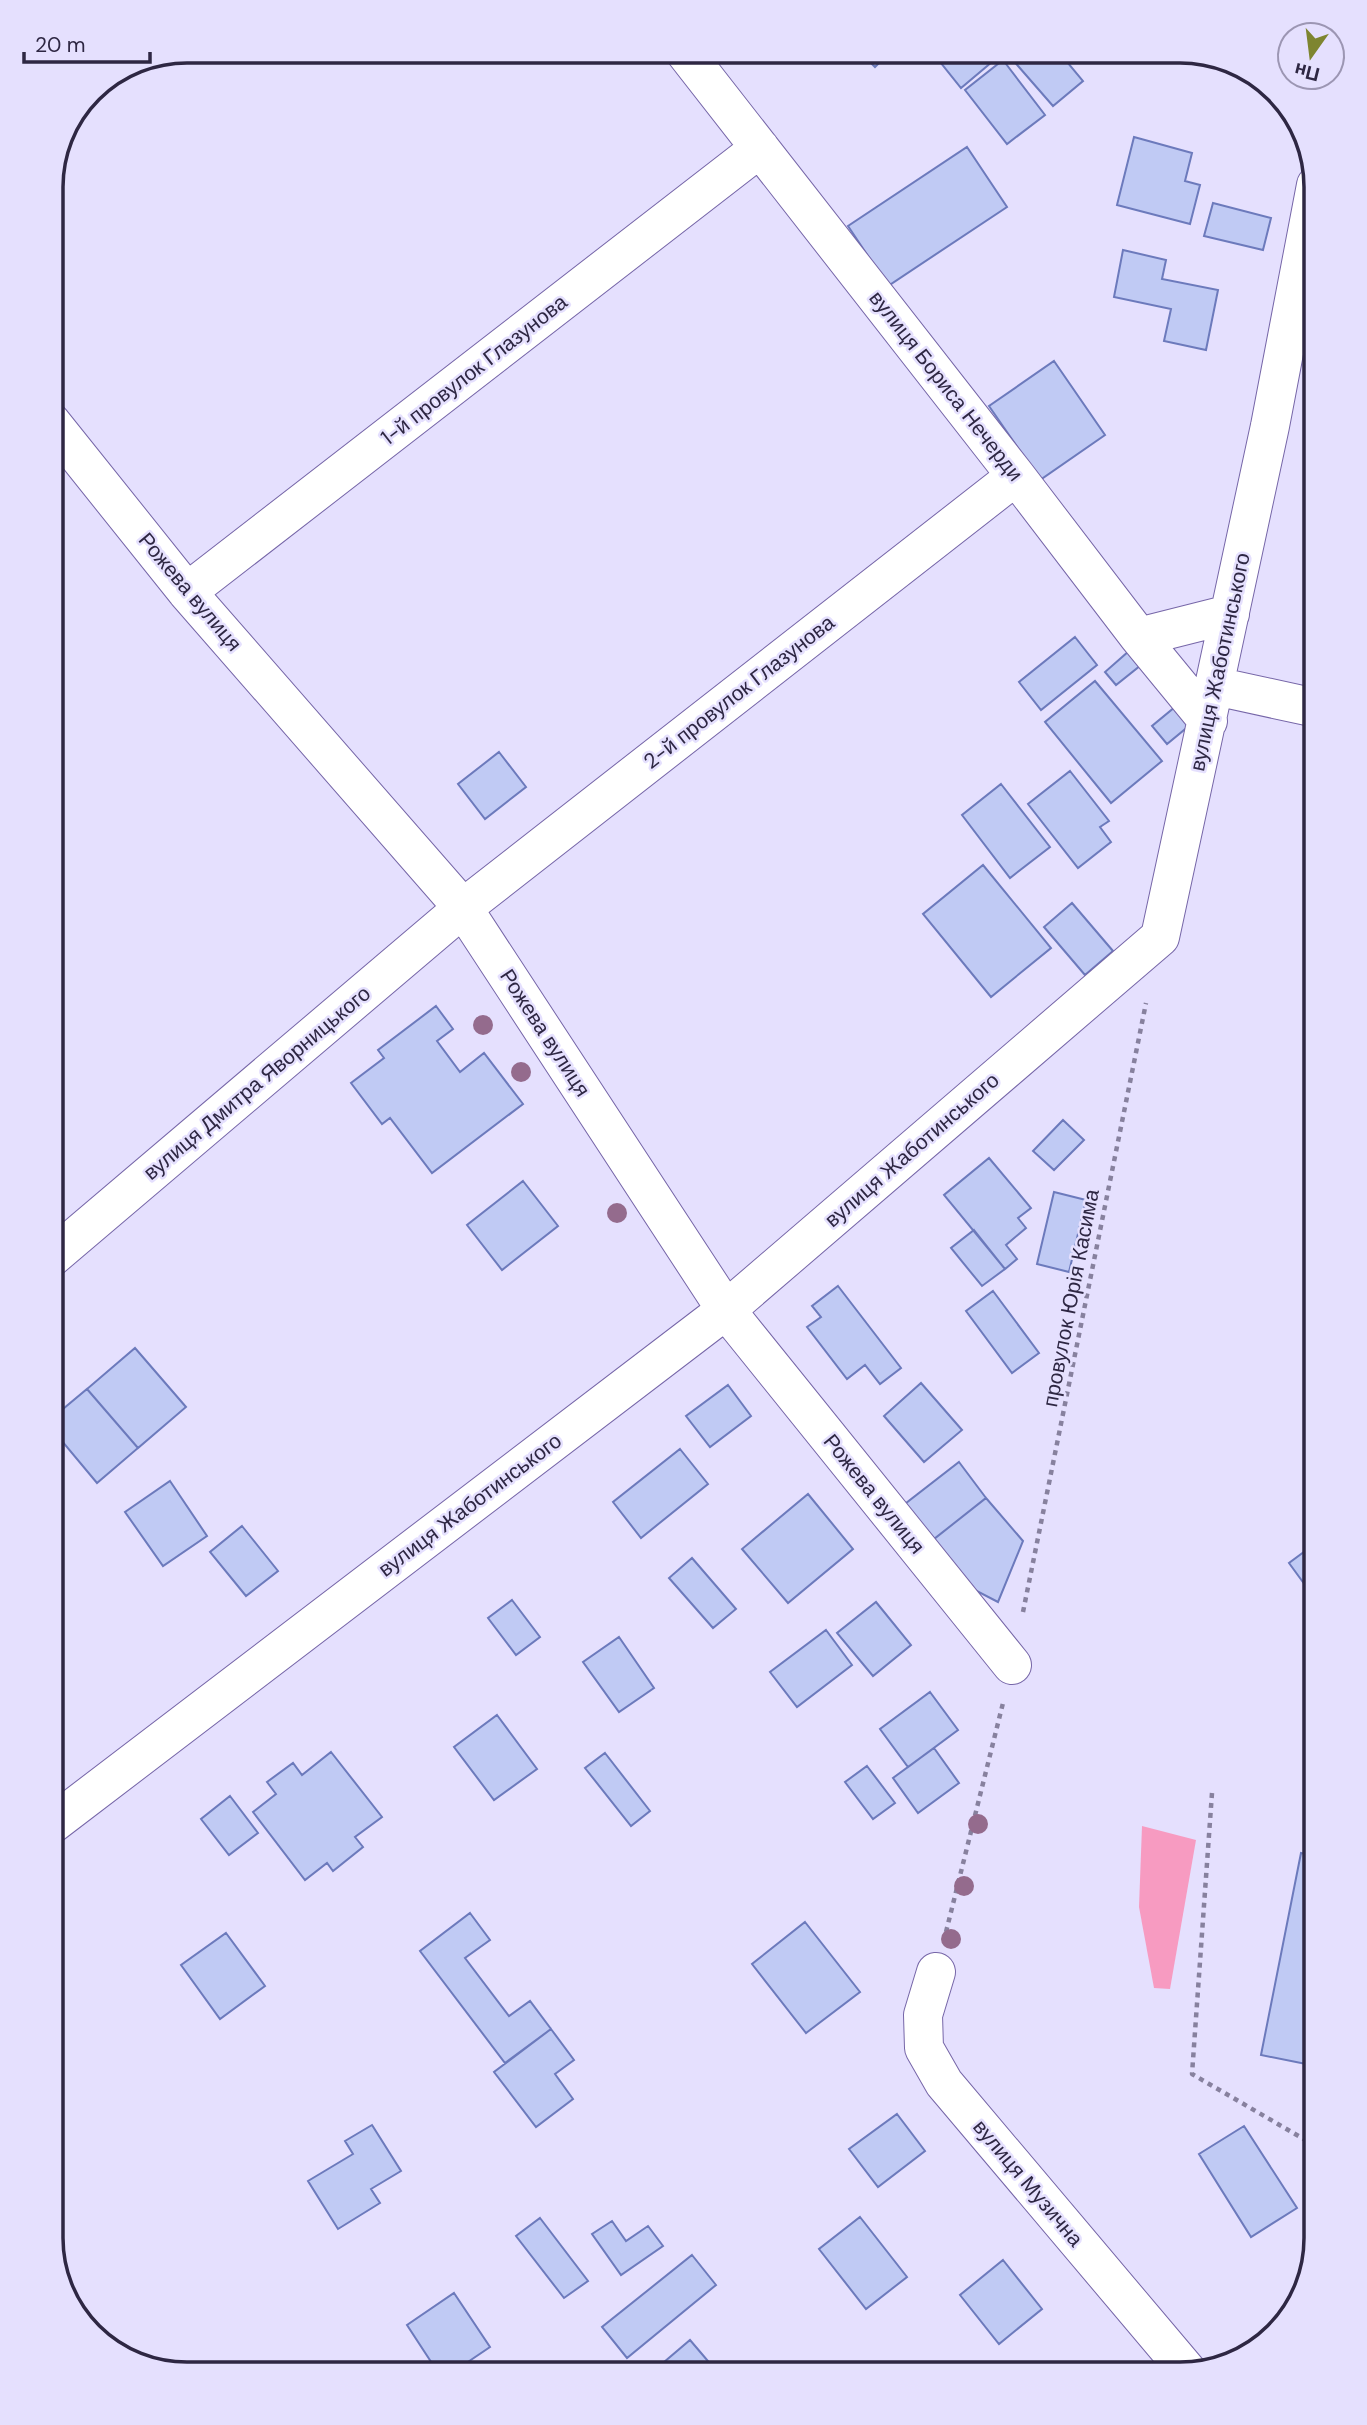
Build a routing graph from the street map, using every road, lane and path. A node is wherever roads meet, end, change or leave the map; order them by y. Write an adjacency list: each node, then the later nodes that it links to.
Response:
1 (693, 63): 2 (street, вулиця Бориса Нечерди)
2 (760, 148): 5 (street, вулиця Бориса Нечерди); 6 (street, 1-й провулок Глазунова)
3 (1304, 249): 7 (street, вулиця Жаботинського)
4 (63, 437): 6 (street, Рожева вулиця)
5 (1016, 476): 8 (street, вулиця Бориса Нечерди); 11 (street, 2-й провулок Глазунова)
6 (187, 592): 11 (street, Рожева вулиця)
7 (1230, 614): 8 (street); 9 (street, вулиця Жаботинського)
8 (1139, 637): 9 (street, вулиця Бориса Нечерди)
9 (1212, 703): 10 (street); 12 (street, вулиця Жаботинського)
10 (1304, 707)
11 (463, 908): 13 (street, вулиця Дмитра Яворницького); 14 (street, Рожева вулиця)
12 (1160, 937): 14 (street, вулиця Жаботинського); 15 (path, провулок Юрія Касима)
13 (63, 1248)
14 (726, 1310): 15 (street, Рожева вулиця); 17 (street, вулиця Жаботинського)
15 (1012, 1665): 18 (path, провулок Юрія Касима)
16 (1212, 1793): 19 (path)
17 (63, 1816)
18 (936, 1972): 20 (street, вулиця Музична)
19 (1304, 2139)
20 (1180, 2362)

